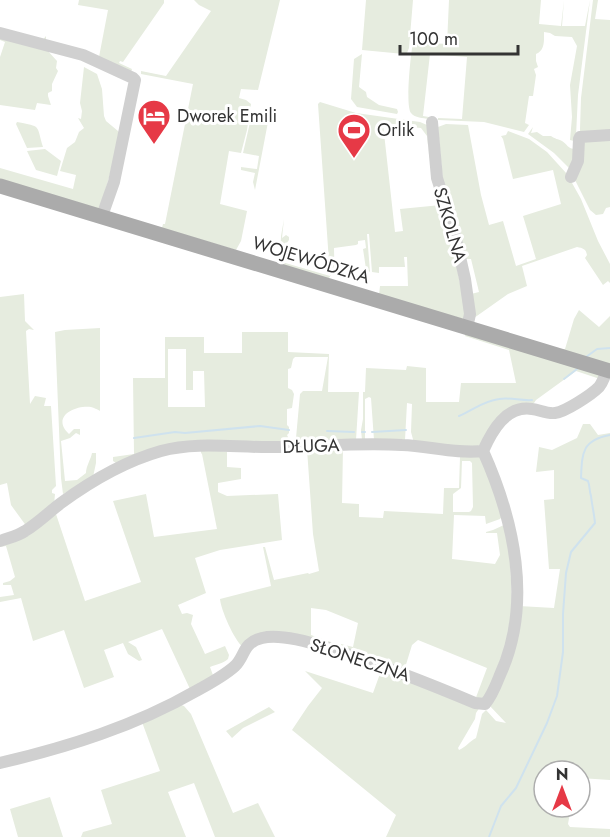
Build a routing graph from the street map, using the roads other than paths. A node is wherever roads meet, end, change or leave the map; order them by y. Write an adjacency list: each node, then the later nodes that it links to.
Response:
1 (0, 33): 6 (street)
2 (432, 122): 7 (street, SZKOLNA)
3 (610, 135): 4 (street)
4 (571, 177)
5 (0, 186): 6 (main road, WOJEWÓDZKA)
6 (102, 216): 7 (main road, WOJEWÓDZKA)
7 (467, 328): 8 (main road, WOJEWÓDZKA)
8 (609, 371): 9 (street)
9 (483, 451): 10 (street, DŁUGA); 11 (street, SŁONECZNA)
10 (0, 541)
11 (0, 763)

